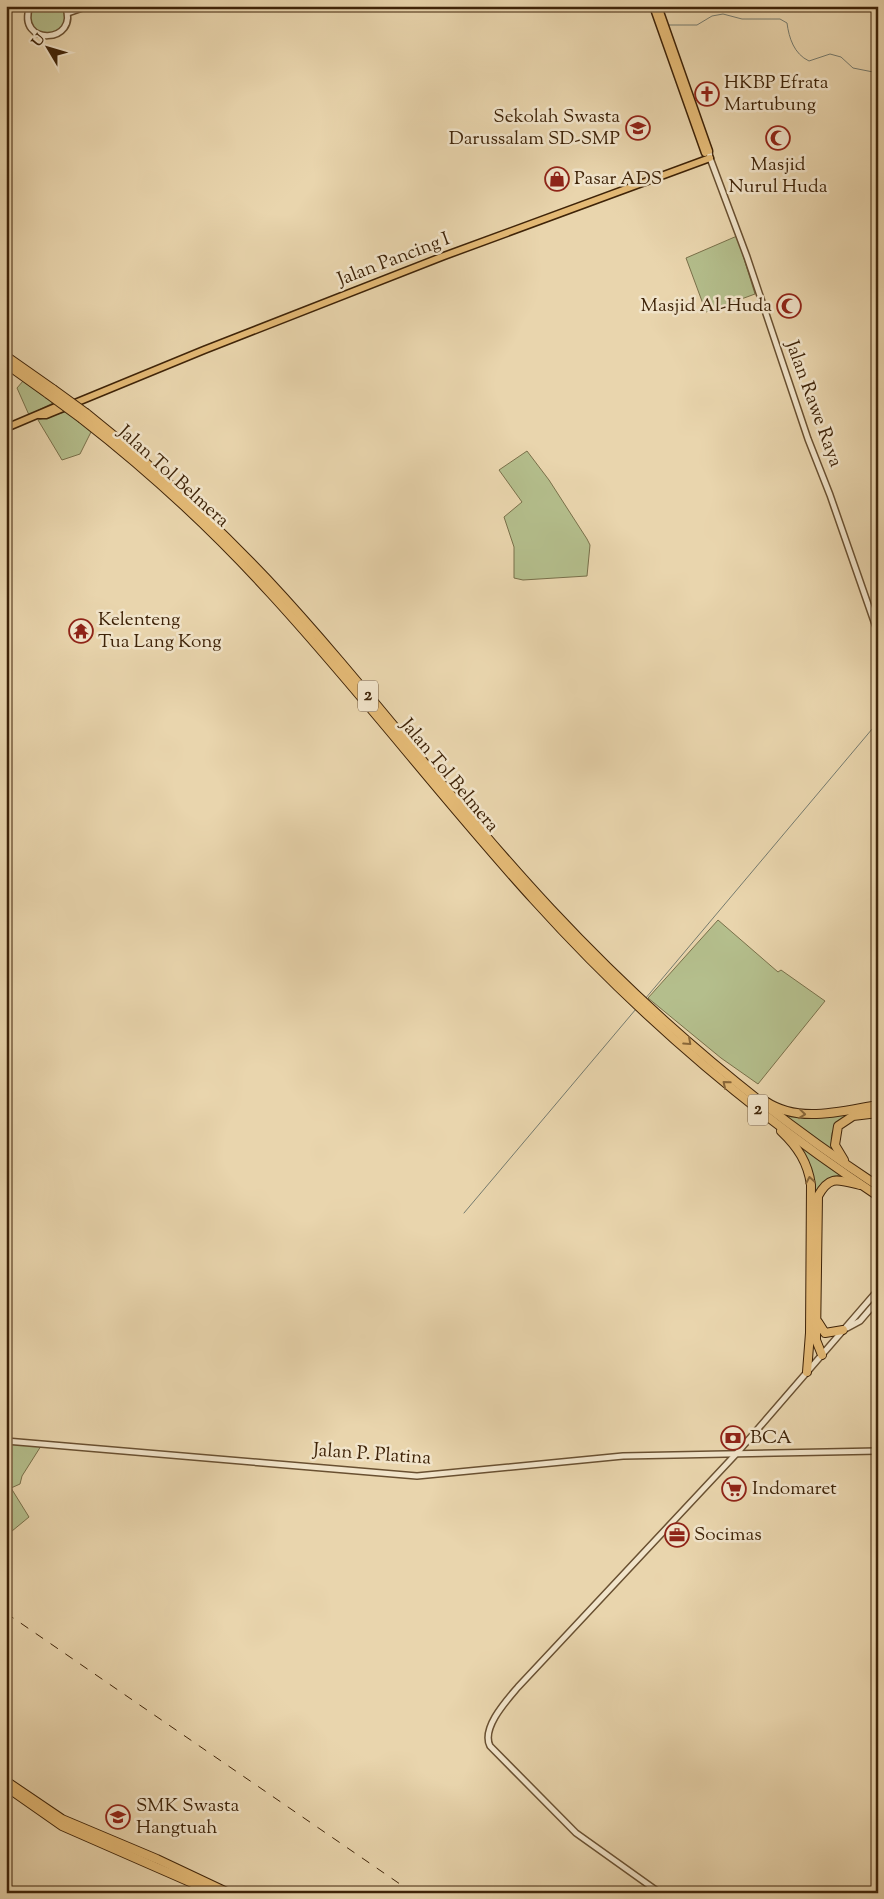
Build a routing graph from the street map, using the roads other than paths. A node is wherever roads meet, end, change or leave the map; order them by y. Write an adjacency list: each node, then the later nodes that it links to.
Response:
1 (30, 6): 6 (street)
2 (65, 6): 6 (street)
3 (88, 6): 6 (street)
4 (653, 6): 7 (main road)
5 (658, 6): 7 (main road)
6 (68, 13)
7 (708, 154): 11 (main road, Jalan Pancing I); 12 (street, Jalan Rawe Raya)
8 (6, 356): 10 (highway, Jalan Tol Belmera / 2)
9 (6, 364): 10 (highway, Jalan Tol Belmera / 2)
10 (50, 391): 13 (highway, Jalan Tol Belmera / 2, bridge)
11 (6, 428)
12 (878, 633)
13 (649, 1012): 14 (highway, Jalan Tol Belmera / 2, one-way to 14); 16 (highway, Jalan Tol Belmera / 2, one-way to 13)
14 (742, 1087): 15 (highway, one-way to 15); 18 (highway, Jalan Tol Belmera / 2)
15 (878, 1105)
16 (760, 1111): 18 (highway, Jalan Tol Belmera / 2); 26 (highway, one-way to 16)
17 (878, 1113): 18 (highway)
18 (865, 1182): 19 (highway, Jalan Tol Belmera / 2); 20 (highway, Jalan Tol Belmera / 2); 23 (highway)
19 (878, 1186)
20 (878, 1196)
21 (878, 1290): 24 (street)
22 (878, 1300): 24 (street)
23 (817, 1318): 24 (highway); 25 (highway)
24 (843, 1330): 25 (street)
25 (822, 1355): 26 (street)
26 (807, 1372): 29 (street)
27 (6, 1441): 29 (street, Jalan P. Platina)
28 (878, 1451): 29 (street, Jalan P. Platina)
29 (736, 1455): 34 (street)
30 (6, 1780): 33 (highway)
31 (6, 1787): 32 (highway)
32 (215, 1893)
33 (229, 1893)
34 (660, 1893)

